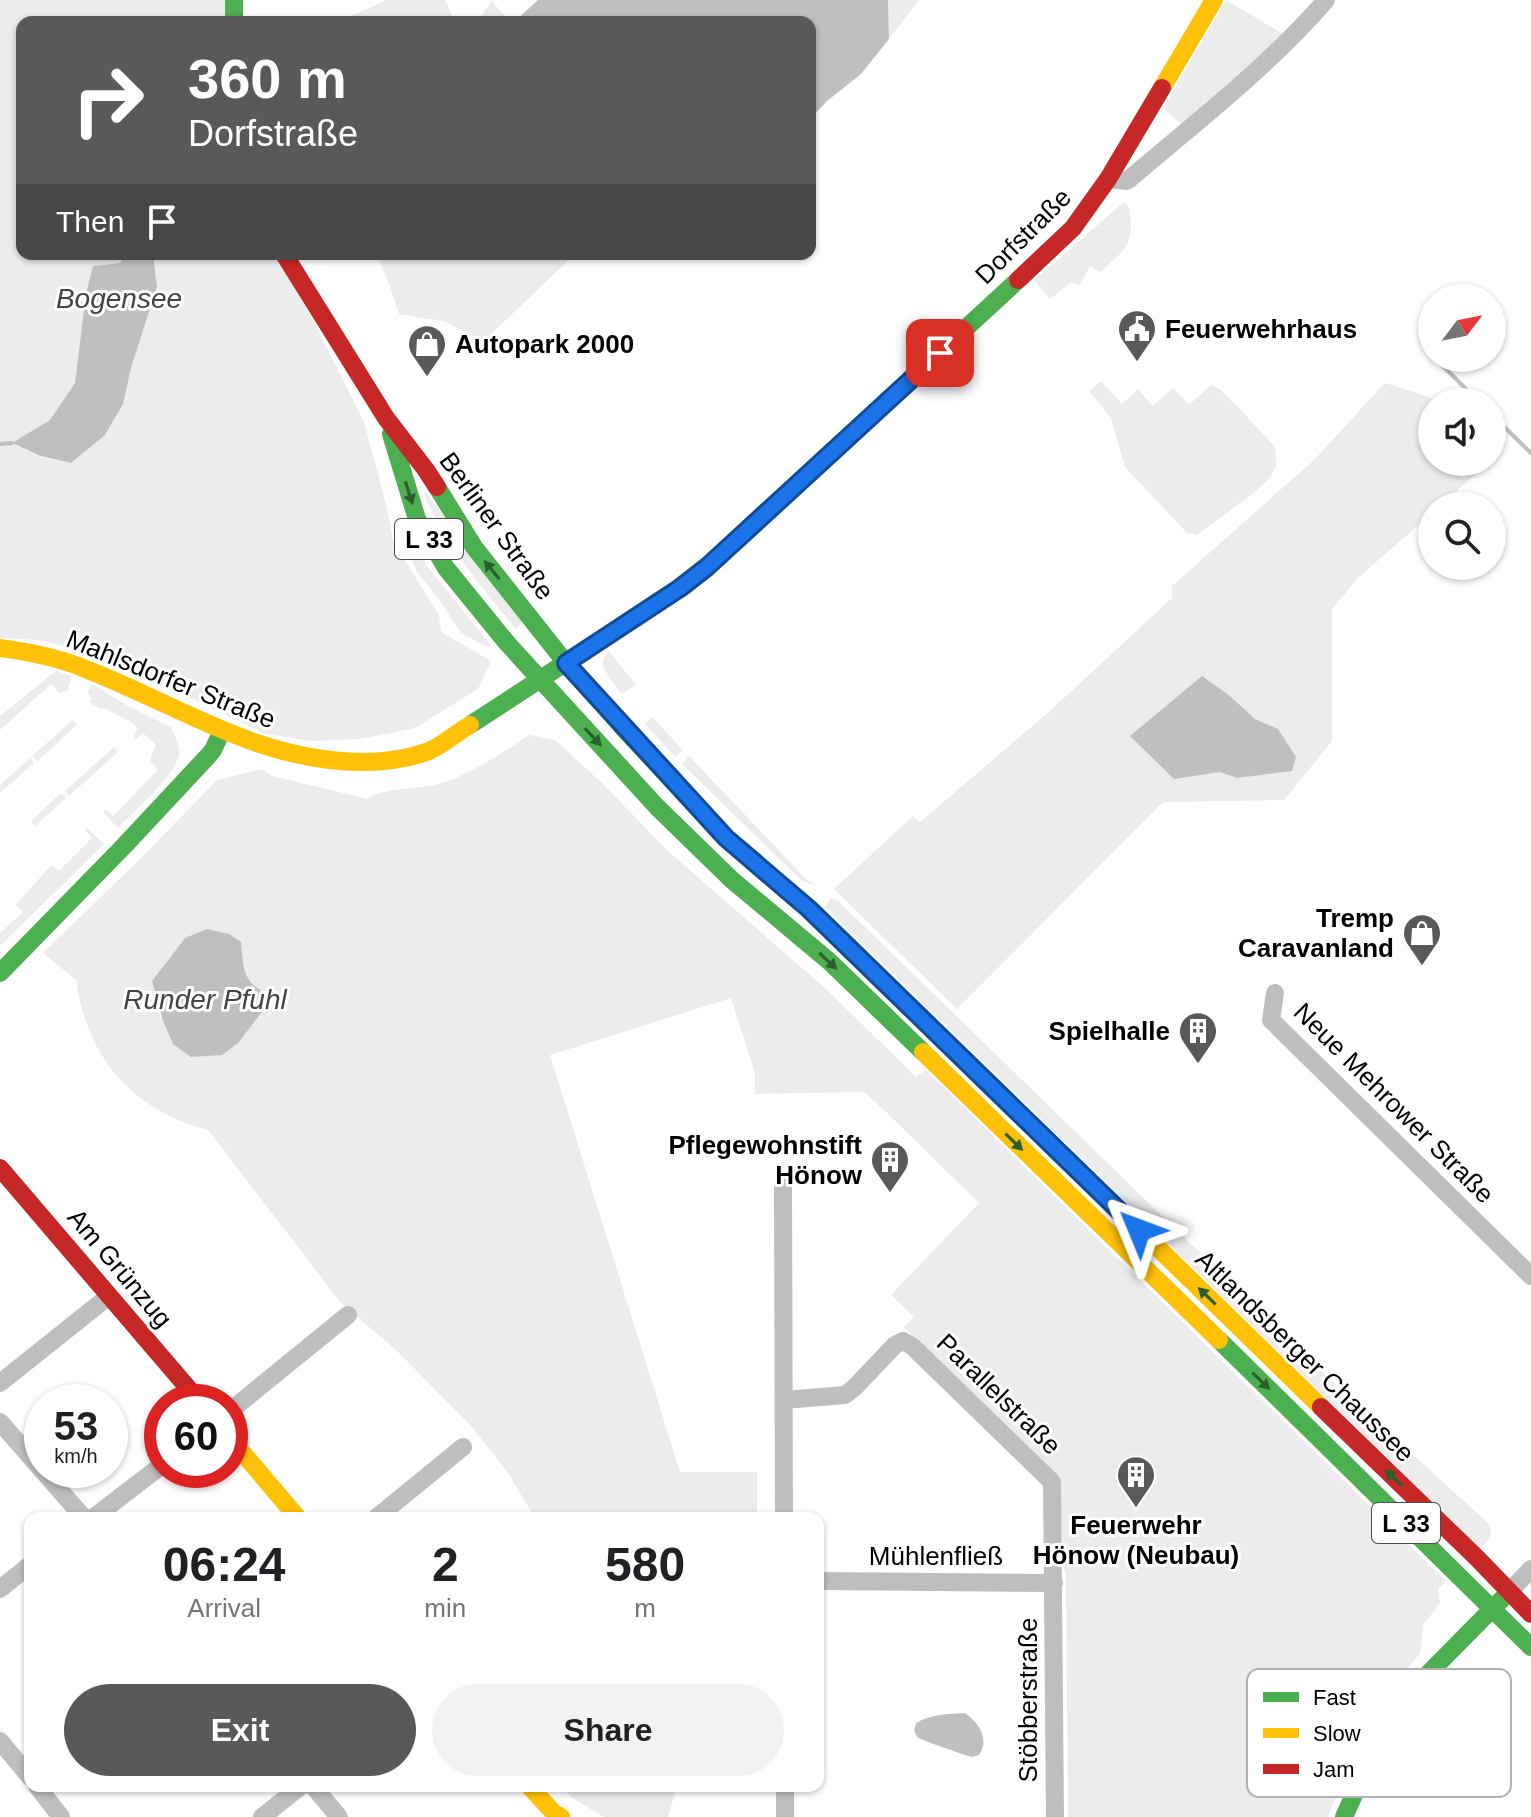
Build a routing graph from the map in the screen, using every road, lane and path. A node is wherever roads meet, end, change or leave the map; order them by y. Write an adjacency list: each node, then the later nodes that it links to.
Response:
1 (1214, 0): 3 (main road, Dorfstraße)
2 (1326, 0): 3 (street)
3 (1108, 179): 7 (main road, Dorfstraße)
4 (288, 260): 5 (main road, Berliner Straße / L 33)
5 (386, 418): 7 (main road, Berliner Straße / L 33, one-way to 5); 8 (main road, Berliner Straße / L 33, one-way to 8)
6 (0, 648): 9 (main road, Mahlsdorfer Straße)
7 (566, 663): 8 (main road, Dorfstraße); 37 (main road, Altlandsberger Chaussee / L 33, one-way to 7)
8 (540, 680): 9 (main road, Mahlsdorfer Straße); 38 (main road, Altlandsberger Chaussee / L 33, one-way to 38)
9 (222, 731): 10 (main road)
10 (0, 973)
11 (1275, 993): 14 (street, Neue Mehrower Straße)
12 (0, 1168): 15 (main road, Am Grünzug)
13 (783, 1180): 20 (street)
14 (1531, 1276)
15 (109, 1296): 17 (street); 18 (main road, Am Grünzug)
16 (348, 1315): 19 (street)
17 (0, 1383)
18 (185, 1384)
19 (248, 1396)
20 (784, 1400): 31 (street); 35 (street, Parallelstraße)
21 (0, 1422): 23 (street)
22 (463, 1447): 30 (street)
23 (24, 1449)
24 (248, 1459): 29 (main road)
25 (144, 1479): 28 (street)
26 (58, 1488): 27 (street)
27 (79, 1512)
28 (101, 1512)
29 (293, 1512)
30 (383, 1512)
31 (784, 1512)
32 (1531, 1569): 37 (street)
33 (24, 1570): 36 (street)
34 (824, 1581): 35 (street, Mühlenfließ)
35 (1054, 1583): 55 (street, Stöbberstraße)
36 (0, 1589)
37 (1508, 1593): 38 (main road); 39 (main road, Altlandsberger Chaussee / L 33)
38 (1491, 1609): 40 (main road, Altlandsberger Chaussee / L 33); 41 (main road)
39 (1531, 1614)
40 (1531, 1647)
41 (1433, 1669)
42 (0, 1741): 43 (street)
43 (24, 1770)
44 (42, 1792): 51 (street)
45 (293, 1792): 52 (street)
46 (318, 1792): 53 (street)
47 (534, 1792): 50 (main road)
48 (785, 1792): 54 (street)
49 (1353, 1797): 56 (main road)
50 (555, 1816)
51 (61, 1817)
52 (262, 1817)
53 (339, 1817)
54 (785, 1817)
55 (1055, 1817)
56 (1344, 1817)

